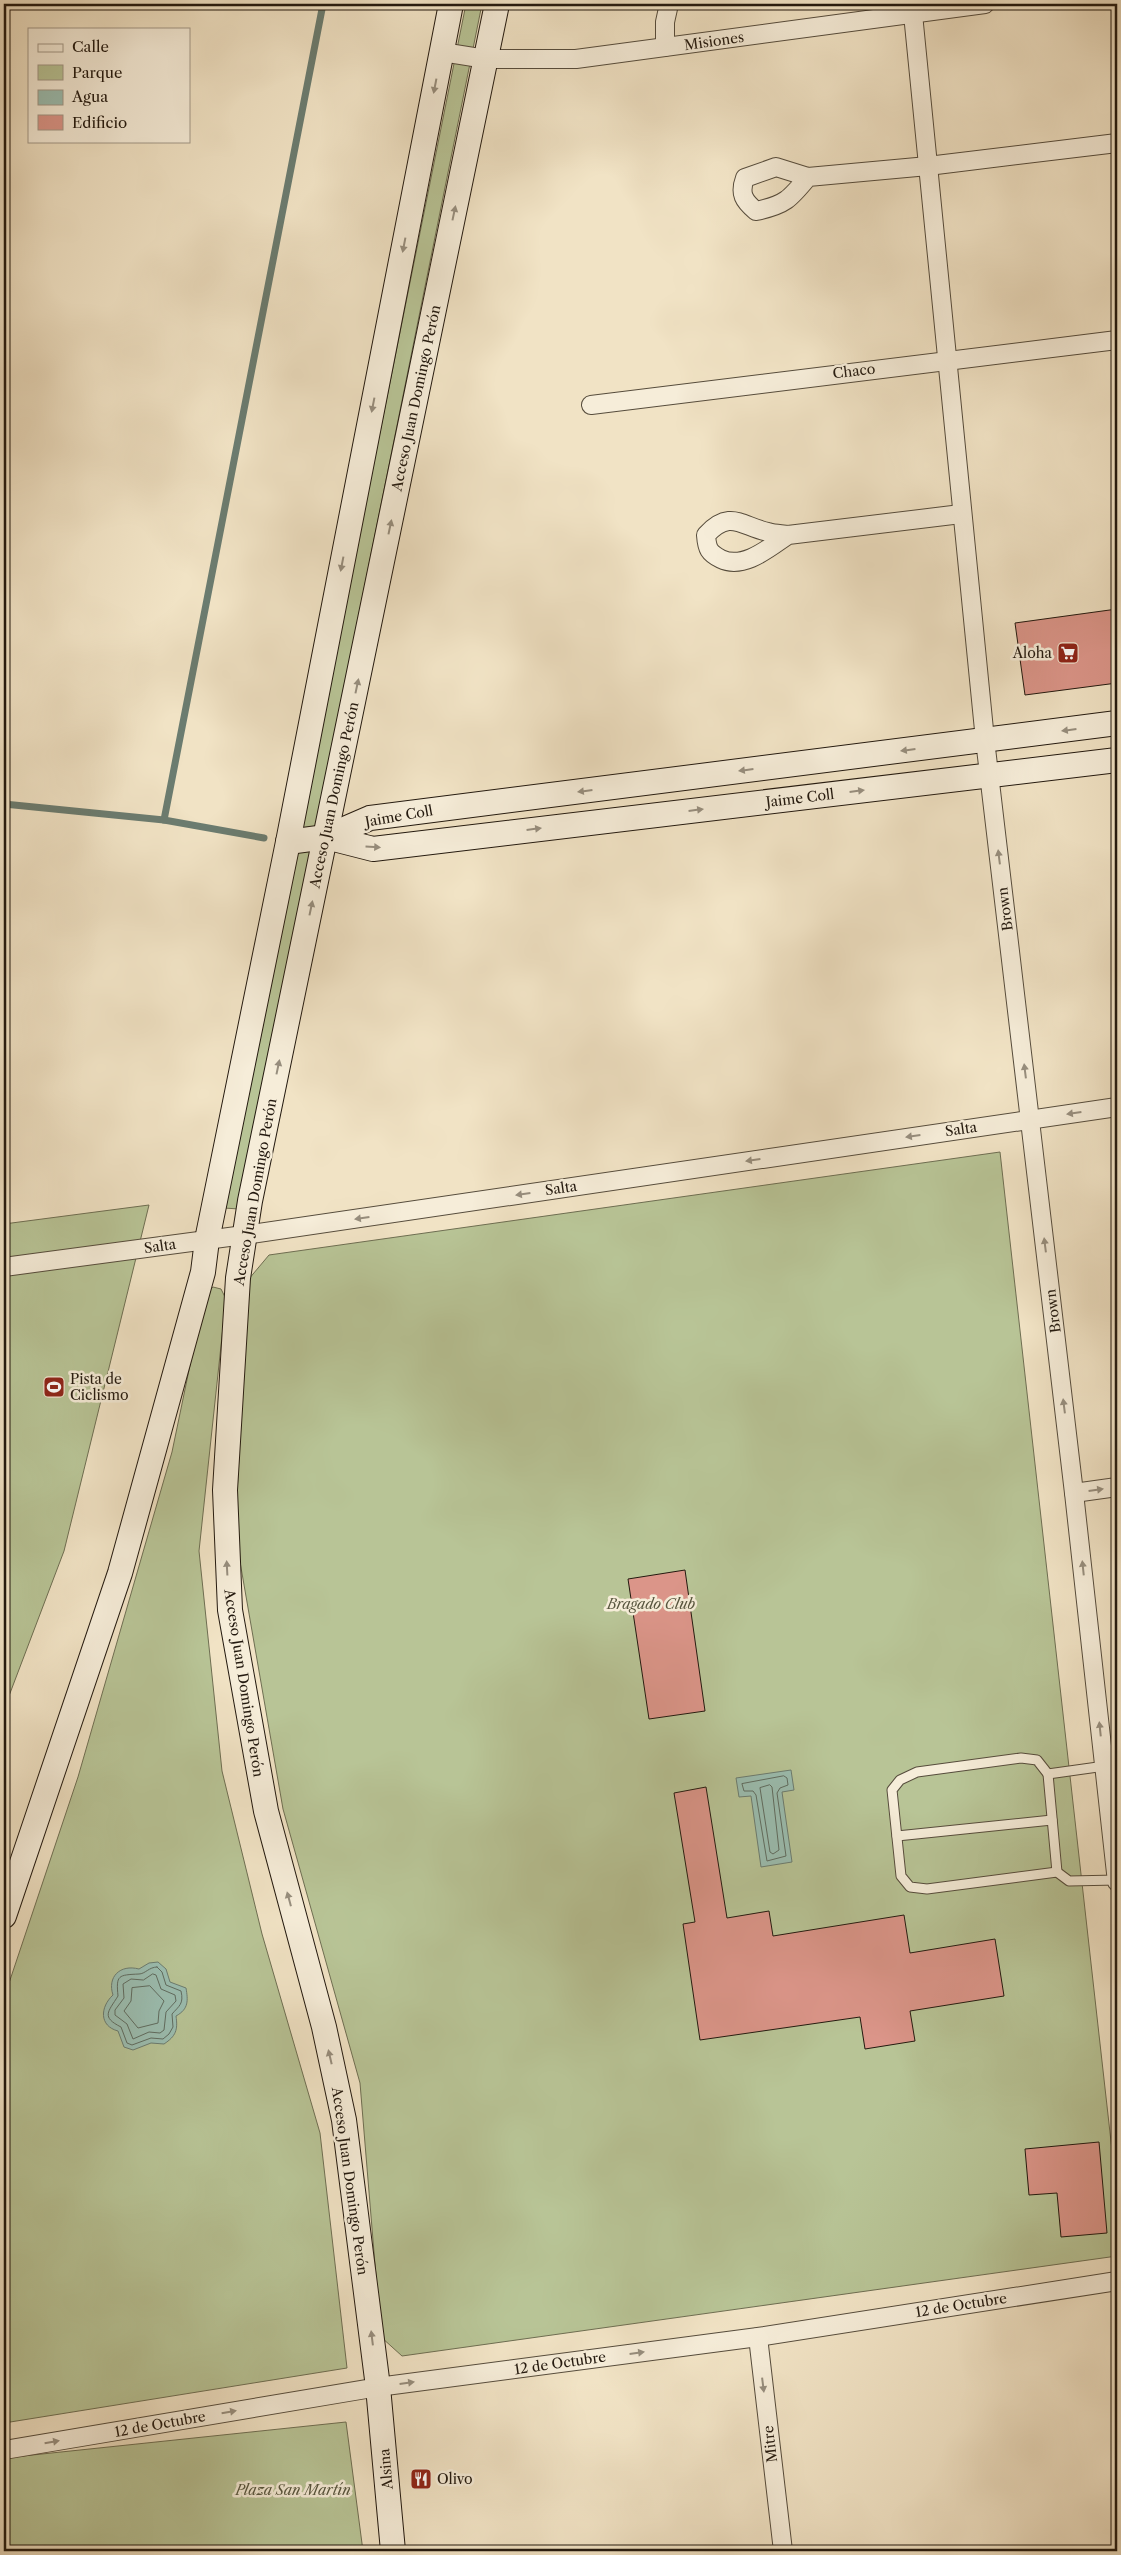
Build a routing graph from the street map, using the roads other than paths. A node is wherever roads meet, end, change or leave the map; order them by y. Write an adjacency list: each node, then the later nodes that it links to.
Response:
1 (451, 4): 8 (main road)
2 (497, 4): 9 (main road, Acceso Juan Domingo Perón)
3 (669, 4): 7 (street)
4 (985, 4): 5 (street, Misiones)
5 (938, 7): 6 (street, Misiones)
6 (913, 14): 7 (street, Misiones); 11 (street, Brown)
7 (666, 47): 9 (street, Misiones)
8 (442, 52): 9 (street, Misiones); 23 (main road, one-way to 23)
9 (486, 59): 22 (main road, Acceso Juan Domingo Perón, one-way to 9)
10 (1117, 143): 11 (street)
11 (928, 166): 12 (street); 14 (street, Brown)
12 (808, 177)
13 (1117, 340): 14 (street, Chaco)
14 (946, 359): 15 (street, Chaco); 16 (street, Brown)
15 (591, 405)
16 (961, 514): 17 (street); 19 (street, Brown)
17 (788, 535)
18 (1117, 723): 19 (main road, Jaime Coll, one-way to 19)
19 (985, 740): 21 (street, Brown); 22 (main road, Jaime Coll, one-way to 22)
20 (1117, 760): 21 (main road, Jaime Coll)
21 (989, 776): 22 (main road, Jaime Coll, one-way to 21); 25 (street, Brown, one-way to 21)
22 (326, 837): 23 (main road); 26 (main road, Acceso Juan Domingo Perón, one-way to 22)
23 (288, 842): 27 (main road)
24 (1117, 1107): 25 (street, Salta, one-way to 25)
25 (1031, 1119): 26 (street, Salta, one-way to 26); 30 (street, Brown, one-way to 25)
26 (244, 1235): 27 (street, Salta); 40 (main road, Acceso Juan Domingo Perón, one-way to 26)
27 (207, 1240): 28 (street, Salta); 37 (main road)
28 (4, 1267)
29 (1117, 1487): 30 (street, one-way to 29)
30 (1074, 1493): 31 (street, Brown, one-way to 30)
31 (1104, 1766): 32 (lane); 36 (street, Brown)
32 (1048, 1774): 33 (lane); 34 (lane)
33 (1052, 1820): 34 (lane); 35 (lane)
34 (897, 1836): 35 (lane)
35 (1057, 1872): 36 (lane)
36 (1117, 1881)
37 (4, 1916)
38 (1117, 2281): 39 (street, 12 de Octubre)
39 (758, 2337): 40 (street, 12 de Octubre, one-way to 39); 43 (street, Mitre, one-way to 43)
40 (378, 2387): 41 (street, 12 de Octubre, one-way to 40); 42 (main road, Alsina)
41 (4, 2450)
42 (394, 2551)
43 (783, 2551)

